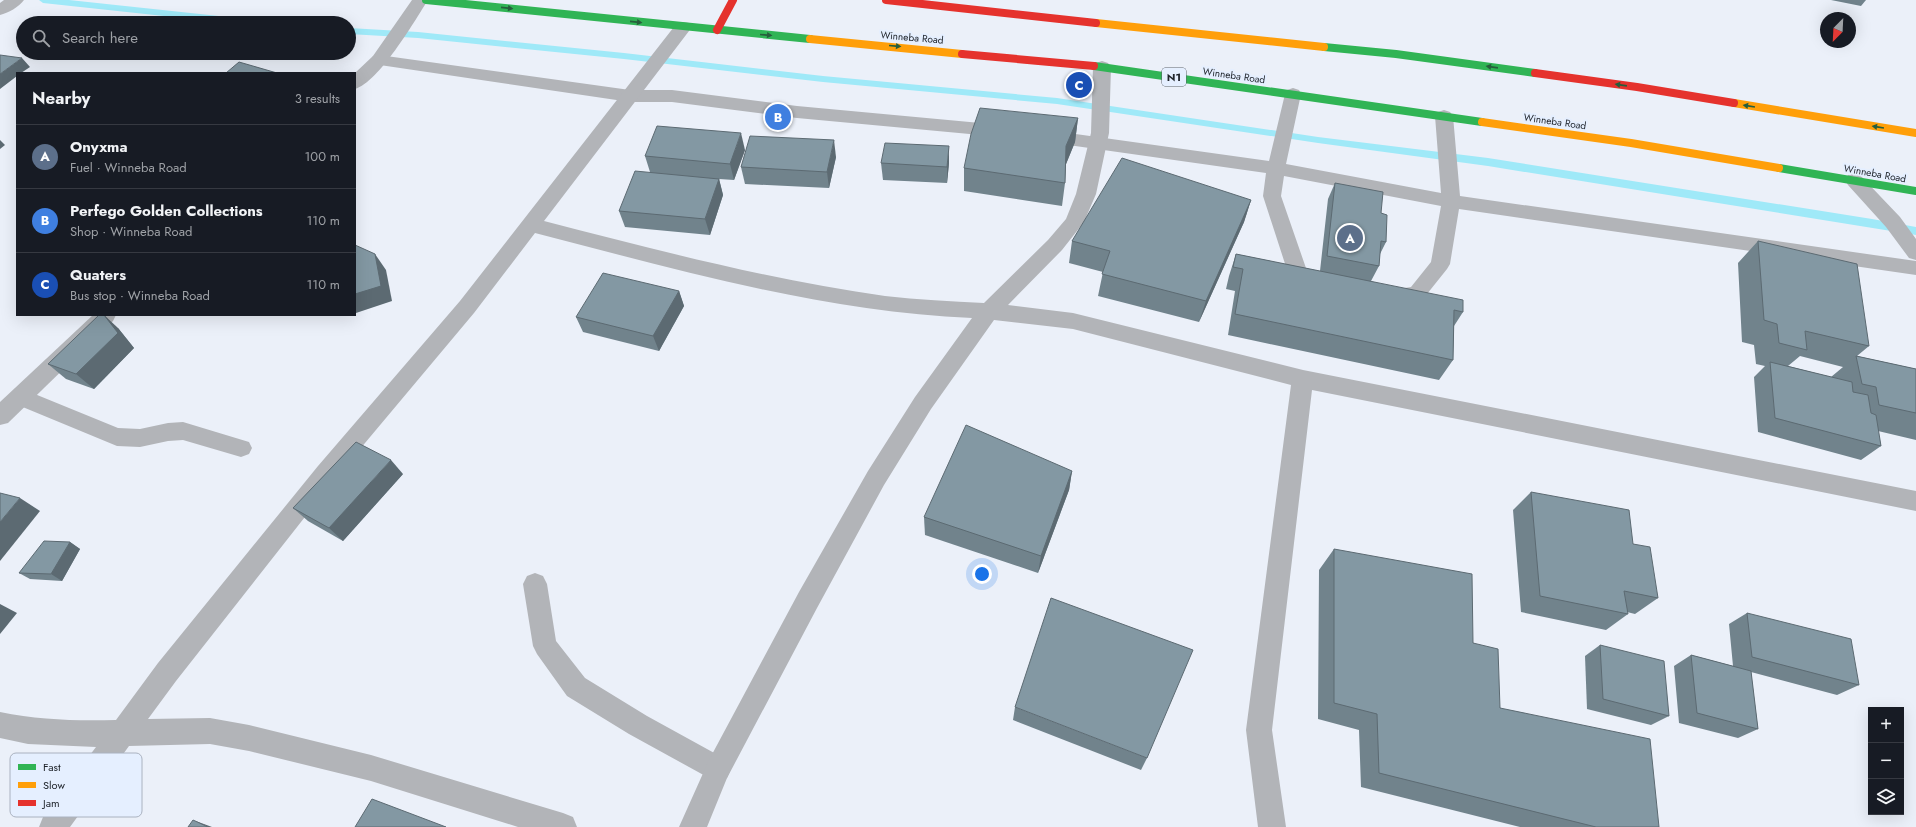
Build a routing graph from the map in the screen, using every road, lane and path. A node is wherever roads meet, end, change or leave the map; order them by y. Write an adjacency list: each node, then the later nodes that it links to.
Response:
1 (16, 0): 7 (street)
2 (420, 0): 10 (street)
3 (426, 0): 8 (highway, Winneba Road / N1, one-way to 8)
4 (733, 0): 9 (highway)
5 (887, 0): 6 (highway)
6 (921, 3): 16 (highway, one-way to 6)
7 (0, 10)
8 (683, 27): 9 (highway, Winneba Road / N1); 14 (street)
9 (717, 30): 11 (highway, Winneba Road / N1, one-way to 11)
10 (379, 60): 12 (street); 14 (lane)
11 (1102, 66): 13 (highway, Winneba Road / N1); 17 (street)
12 (356, 82)
13 (1293, 94): 15 (highway, Winneba Road / N1); 18 (lane)
14 (630, 96): 17 (lane); 22 (street)
15 (1444, 116): 19 (highway, Winneba Road / N1); 21 (lane)
16 (1916, 133)
17 (1097, 142): 18 (lane); 27 (street)
18 (1276, 168): 21 (lane); 25 (lane)
19 (1854, 180): 20 (highway, Winneba Road / N1); 23 (lane)
20 (1916, 191)
21 (1452, 201): 24 (lane); 26 (lane)
22 (530, 224): 27 (street); 36 (street)
23 (1916, 253)
24 (1916, 268)
25 (1333, 292)
26 (1377, 297)
27 (989, 311): 29 (street); 38 (street)
28 (105, 316): 30 (street)
29 (1303, 378): 33 (street); 43 (street)
30 (20, 397): 31 (street); 32 (lane)
31 (0, 416)
32 (241, 448)
33 (1916, 501)
34 (535, 584): 38 (lane)
35 (0, 725): 36 (street)
36 (121, 734): 37 (street); 41 (street)
37 (107, 753)
38 (718, 769): 42 (street)
39 (59, 817): 40 (street)
40 (52, 827)
41 (564, 827)
42 (693, 827)
43 (1272, 827)

